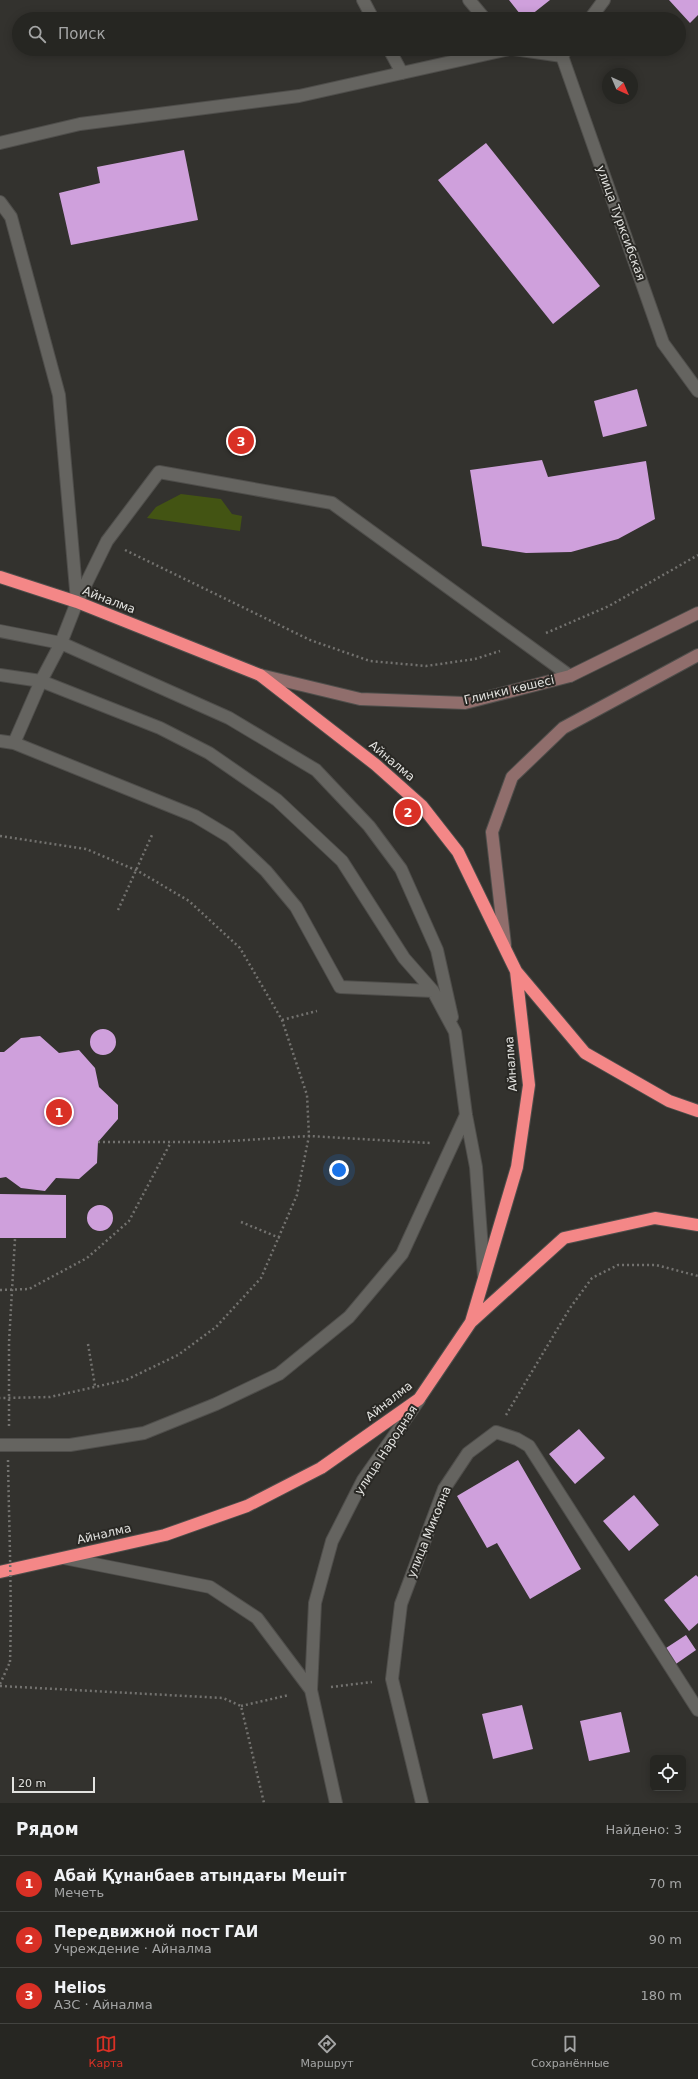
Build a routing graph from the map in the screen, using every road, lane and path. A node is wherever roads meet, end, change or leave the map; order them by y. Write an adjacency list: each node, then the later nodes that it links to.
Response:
1 (363, 0): 4 (street)
2 (469, 0): 5 (street)
3 (604, 0): 6 (street)
4 (369, 12)
5 (479, 12)
6 (595, 12)
7 (393, 56): 10 (street)
8 (476, 56): 10 (street)
9 (565, 56): 13 (street, улица Турксибская)
10 (402, 72): 11 (street)
11 (0, 143)
12 (0, 202): 17 (street)
13 (698, 391)
14 (108, 541): 17 (street); 21 (path); 21 (street)
15 (698, 555): 21 (path)
16 (0, 577): 17 (highway, Айналма)
17 (77, 602): 20 (street); 24 (highway, Айналма)
18 (698, 613): 25 (main road, Глинки көшесі)
19 (0, 631): 20 (street)
20 (61, 643): 26 (street); 38 (street)
21 (524, 643): 25 (street)
22 (698, 655): 33 (main road)
23 (0, 675): 26 (street)
24 (260, 675): 25 (main road, Глинки көшесі); 33 (highway, Айналма)
25 (570, 676)
26 (41, 681): 28 (street); 35 (street)
27 (0, 741): 28 (street)
28 (14, 743): 35 (street)
29 (152, 835): 31 (path)
30 (0, 836): 31 (path)
31 (135, 870): 32 (path); 37 (path)
32 (118, 910)
33 (505, 945): 34 (highway, Айналма)
34 (516, 971): 39 (highway); 50 (highway, Айналма)
35 (433, 991): 38 (street)
36 (317, 1011): 37 (path)
37 (282, 1020): 41 (path)
38 (455, 1032): 40 (street)
39 (698, 1111)
40 (466, 1115): 44 (street); 50 (street)
41 (309, 1136): 43 (path); 44 (path); 47 (path)
42 (98, 1142): 43 (path)
43 (171, 1142): 52 (path)
44 (453, 1145): 60 (street)
45 (241, 1222): 47 (path)
46 (698, 1224): 53 (highway)
47 (280, 1238): 55 (path)
48 (15, 1239): 52 (path)
49 (698, 1276): 59 (path)
50 (484, 1277): 53 (highway, Айналма)
51 (0, 1290): 52 (path)
52 (12, 1290): 57 (path)
53 (471, 1322): 58 (highway, Айналма)
54 (88, 1344): 55 (path)
55 (95, 1386): 57 (path)
56 (0, 1398): 57 (path)
57 (9, 1398): 60 (path)
58 (419, 1399): 61 (highway, Айналма); 64 (street, улица Народная)
59 (496, 1432): 65 (street); 68 (street, улица Микояна)
60 (4, 1445): 63 (path, bridge)
61 (64, 1558): 62 (highway, Айналма); 64 (street)
62 (0, 1572)
63 (0, 1685): 66 (path)
64 (312, 1690): 67 (street, улица Народная)
65 (698, 1710)
66 (264, 1803)
67 (336, 1803)
68 (422, 1803)

